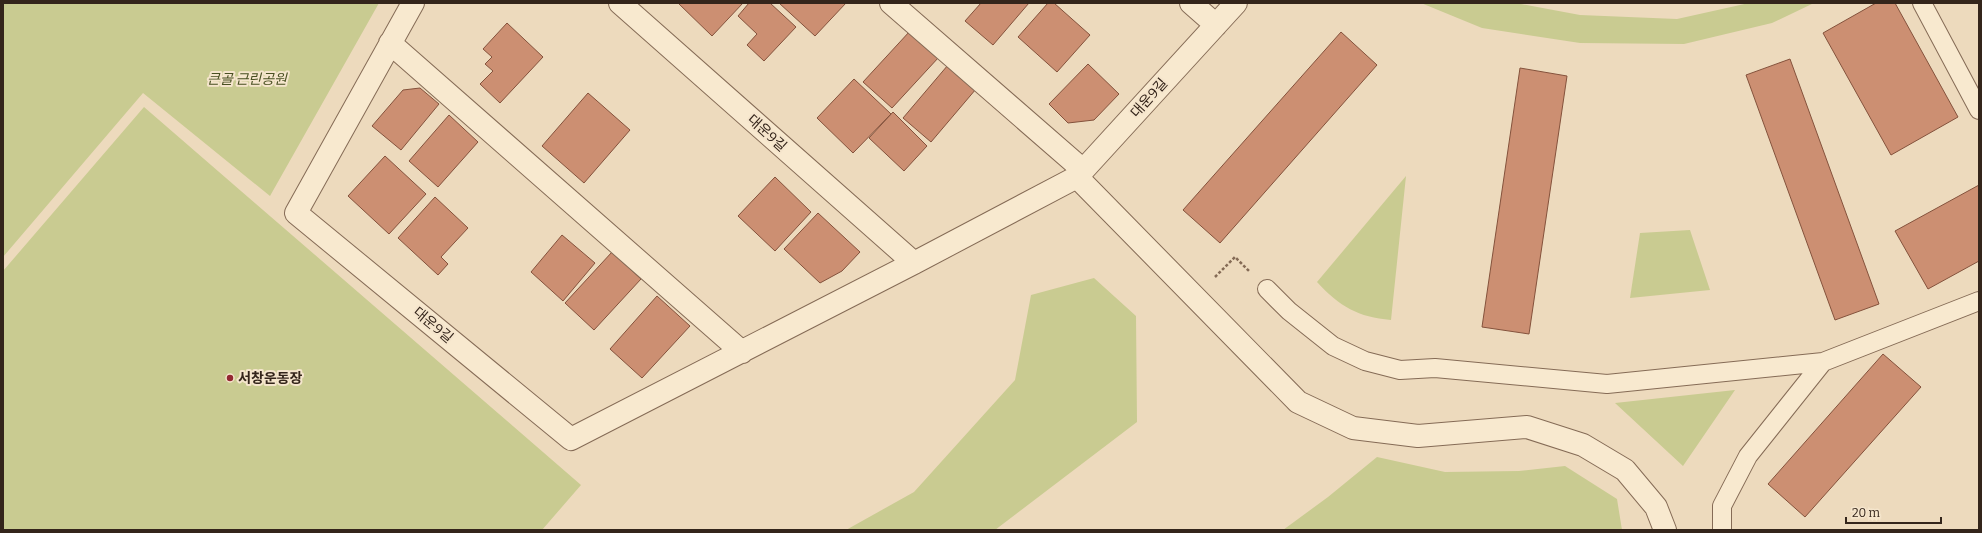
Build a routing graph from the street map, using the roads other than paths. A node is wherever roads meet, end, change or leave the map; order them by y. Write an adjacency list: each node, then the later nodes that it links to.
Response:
1 (413, 3): 8 (street, 대운9길)
2 (620, 3): 11 (street, 대운9길)
3 (891, 3): 10 (street)
4 (1191, 3): 7 (street)
5 (1236, 3): 7 (street, 대운9길)
6 (1922, 3): 9 (lane)
7 (1216, 25): 10 (street, 대운9길)
8 (390, 43): 14 (street); 14 (street, 대운9길)
9 (1979, 110)
10 (1080, 174): 11 (street, 대운9길); 16 (street)
11 (914, 263): 14 (street, 대운9길)
12 (1267, 289): 15 (lane)
13 (1979, 301): 15 (lane)
14 (742, 352)
15 (1823, 362): 17 (lane)
16 (1665, 530)
17 (1722, 530)

